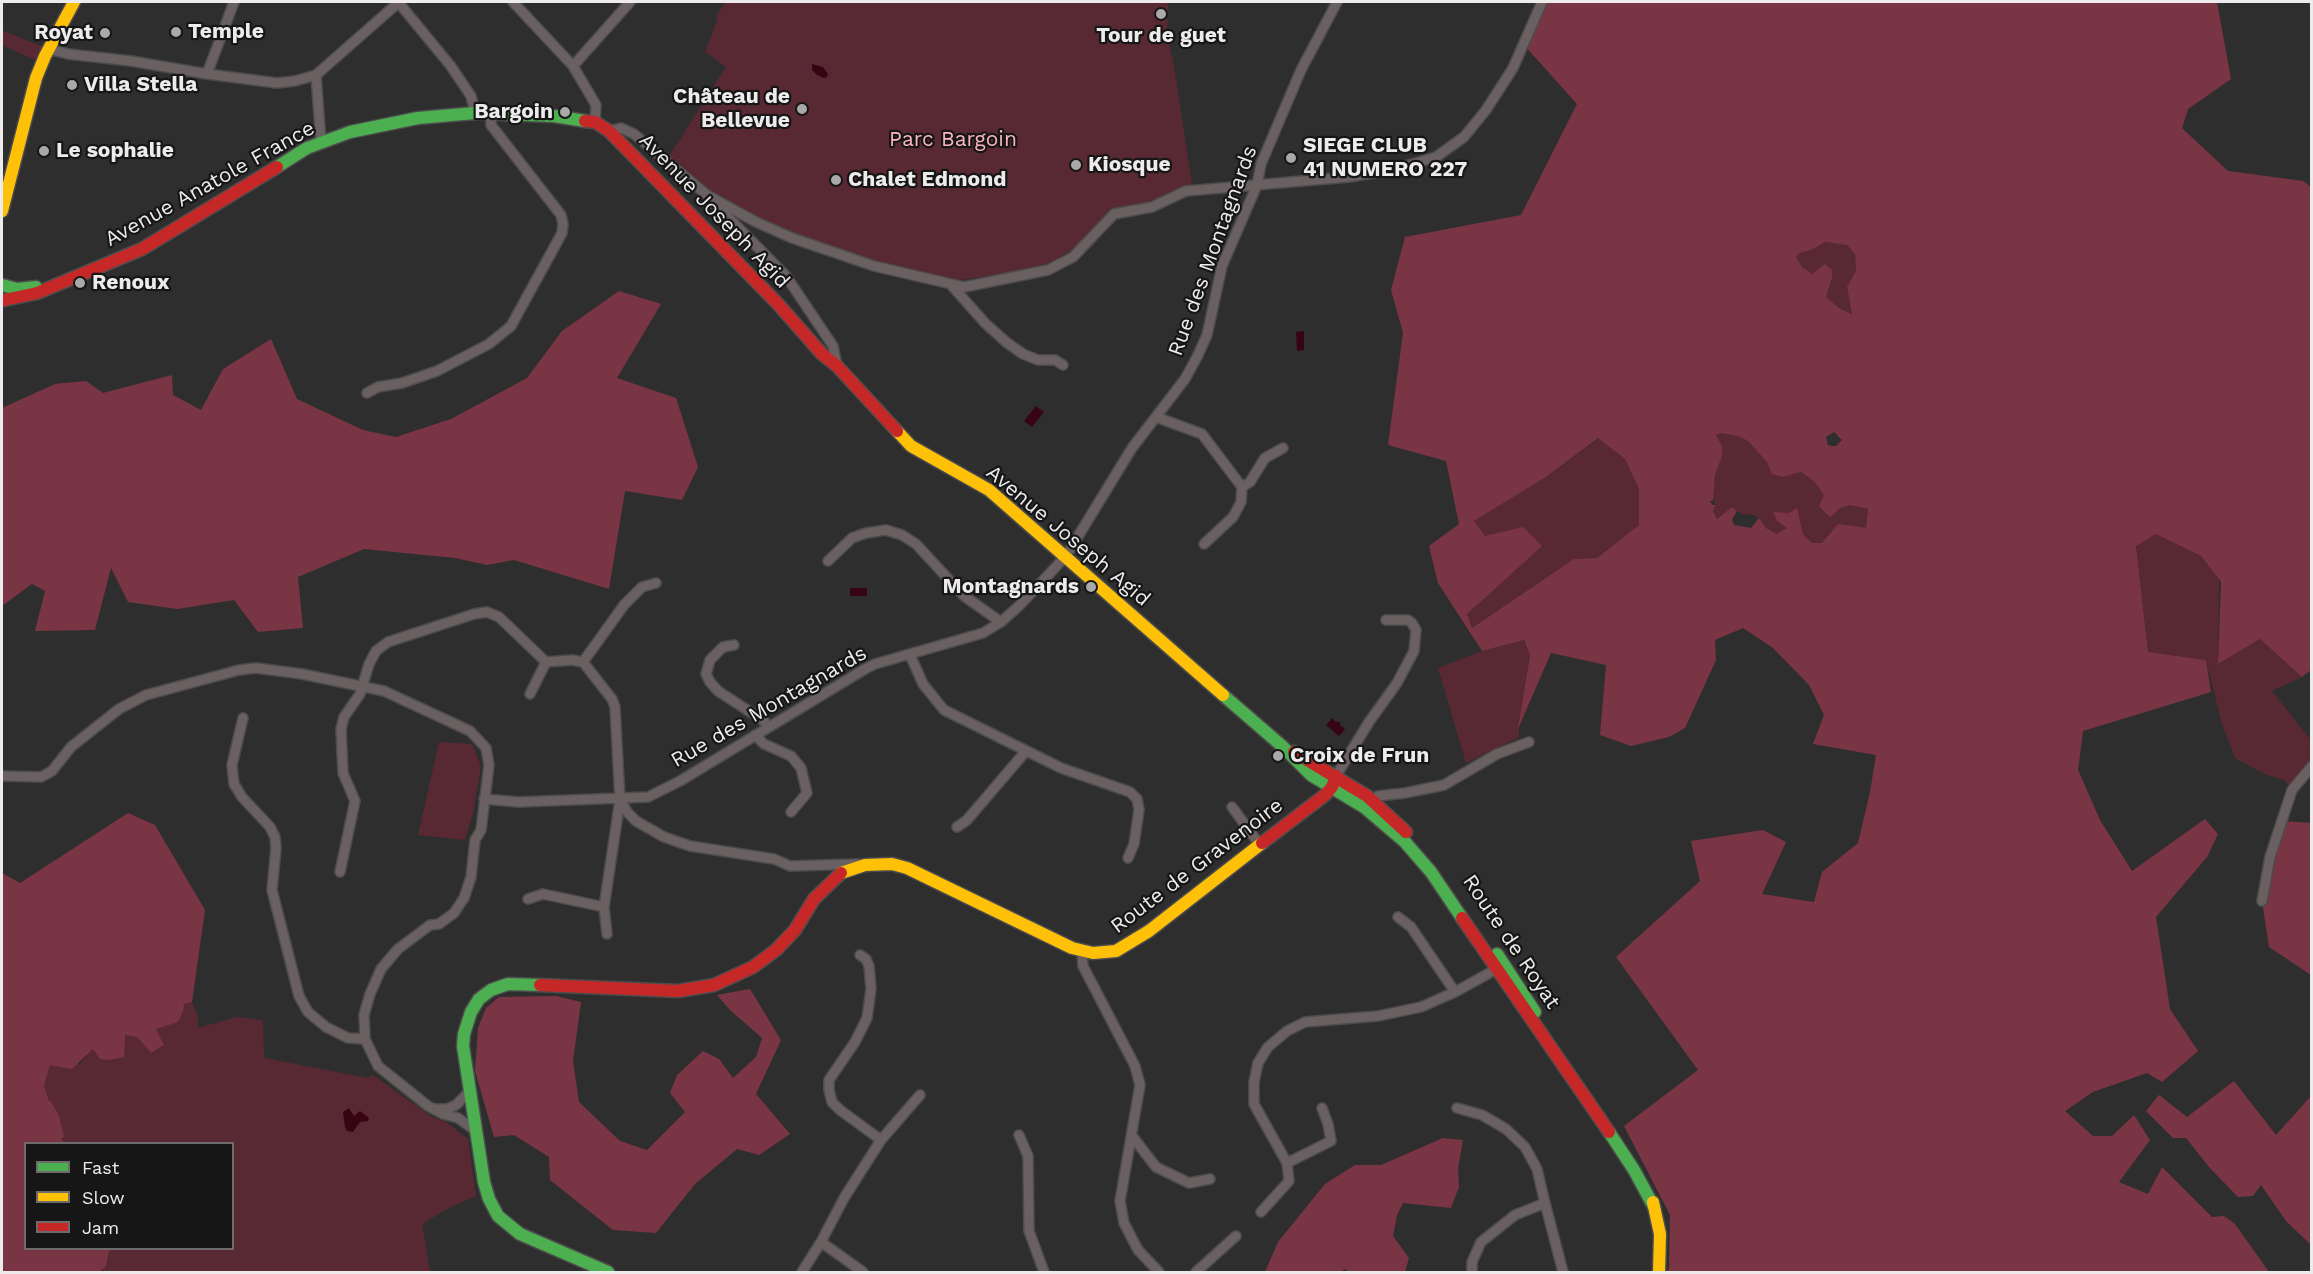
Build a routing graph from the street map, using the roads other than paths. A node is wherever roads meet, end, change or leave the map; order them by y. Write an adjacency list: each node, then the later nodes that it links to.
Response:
1 (74, 2): 8 (main road)
2 (234, 2): 10 (street)
3 (399, 2): 11 (street); 12 (street)
4 (513, 2): 9 (street)
5 (630, 2): 9 (street)
6 (1337, 2): 18 (street, Rue des Montagnards)
7 (1542, 2): 18 (street)
8 (48, 49): 10 (street); 17 (main road)
9 (573, 66): 14 (street)
10 (207, 74): 11 (street)
11 (316, 75): 16 (street)
12 (475, 113): 13 (main road, Avenue Anatole France); 16 (main road, Avenue Anatole France)
13 (491, 114): 14 (main road, Avenue Anatole France); 27 (street)
14 (595, 122): 15 (main road, Avenue Anatole France)
15 (609, 131): 19 (street); 26 (main road, Avenue Joseph Agid)
16 (321, 142): 23 (main road, Avenue Anatole France)
17 (6, 178): 20 (main road)
18 (1257, 185): 22 (street); 28 (street, Rue des Montagnards)
19 (707, 195): 22 (street); 26 (street)
20 (2, 211)
21 (2, 284): 23 (main road, Avenue Anatole France); 24 (main road)
22 (952, 286): 25 (street)
23 (46, 288): 24 (main road, Avenue Anatole France)
24 (3, 302)
25 (1063, 365)
26 (837, 366): 32 (main road, Avenue Joseph Agid)
27 (367, 393)
28 (1156, 417): 30 (street); 32 (street, Rue des Montagnards)
29 (1283, 447): 30 (street)
30 (1242, 487): 31 (street)
31 (1204, 544)
32 (1066, 556): 36 (street, Rue des Montagnards); 47 (main road, Avenue Joseph Agid)
33 (828, 561): 36 (street)
34 (656, 583): 40 (street)
35 (1386, 620): 51 (street)
36 (1001, 622): 38 (street, Rue des Montagnards)
37 (734, 645): 44 (street)
38 (910, 655): 44 (street, Rue des Montagnards); 48 (street)
39 (546, 662): 40 (street); 41 (street); 42 (street)
40 (582, 662): 53 (street)
41 (364, 686): 50 (street); 52 (street); 62 (street)
42 (530, 694)
43 (243, 718): 72 (street)
44 (768, 727): 45 (street, Rue des Montagnards)
45 (755, 735): 53 (street, Rue des Montagnards); 57 (street)
46 (1529, 742): 55 (street)
47 (1282, 746): 51 (main road, Avenue Joseph Agid); 51 (main road, Route de Royat)
48 (1026, 751): 58 (street); 60 (street)
49 (2312, 766): 64 (street)
50 (2, 776)
51 (1323, 782): 54 (main road, Route de Gravenoire); 54 (main road, Route de Gravenoire); 55 (main road, Route de Royat)
52 (484, 798): 53 (street, Rue des Montagnards); 72 (street)
53 (620, 800): 61 (street); 65 (street)
54 (1312, 803): 59 (main road, Route de Gravenoire)
55 (1368, 803): 70 (main road, Route de Royat)
56 (1232, 807): 59 (street)
57 (791, 812)
58 (957, 827)
59 (1260, 845): 68 (main road, Route de Gravenoire)
60 (1128, 858)
61 (865, 865): 68 (main road, Route de Gravenoire); 73 (main road, Route de Gravenoire)
62 (340, 872)
63 (528, 899): 65 (street)
64 (2262, 901)
65 (604, 907): 67 (street)
66 (1398, 917): 71 (street)
67 (607, 934)
68 (1082, 951): 80 (street)
69 (860, 955): 81 (street)
70 (1500, 967): 71 (street); 96 (main road, Route de Royat)
71 (1455, 992): 82 (street)
72 (365, 1038): 77 (street)
73 (470, 1091): 77 (street); 78 (main road, Route de Gravenoire)
74 (920, 1095): 81 (street)
75 (1322, 1108): 82 (street)
76 (1457, 1108): 84 (street)
77 (434, 1109): 78 (street)
78 (476, 1131): 88 (main road, Route de Gravenoire)
79 (1019, 1135): 91 (street)
80 (1132, 1136): 83 (street); 92 (street)
81 (881, 1140): 87 (street)
82 (1287, 1163): 85 (street)
83 (1209, 1179)
84 (1545, 1203): 94 (street); 95 (street)
85 (1261, 1212)
86 (1236, 1236): 93 (street)
87 (821, 1242): 89 (street); 90 (street)
88 (608, 1272)
89 (802, 1272)
90 (863, 1272)
91 (1044, 1272)
92 (1159, 1272)
93 (1196, 1272)
94 (1472, 1272)
95 (1563, 1272)
96 (1659, 1272)

